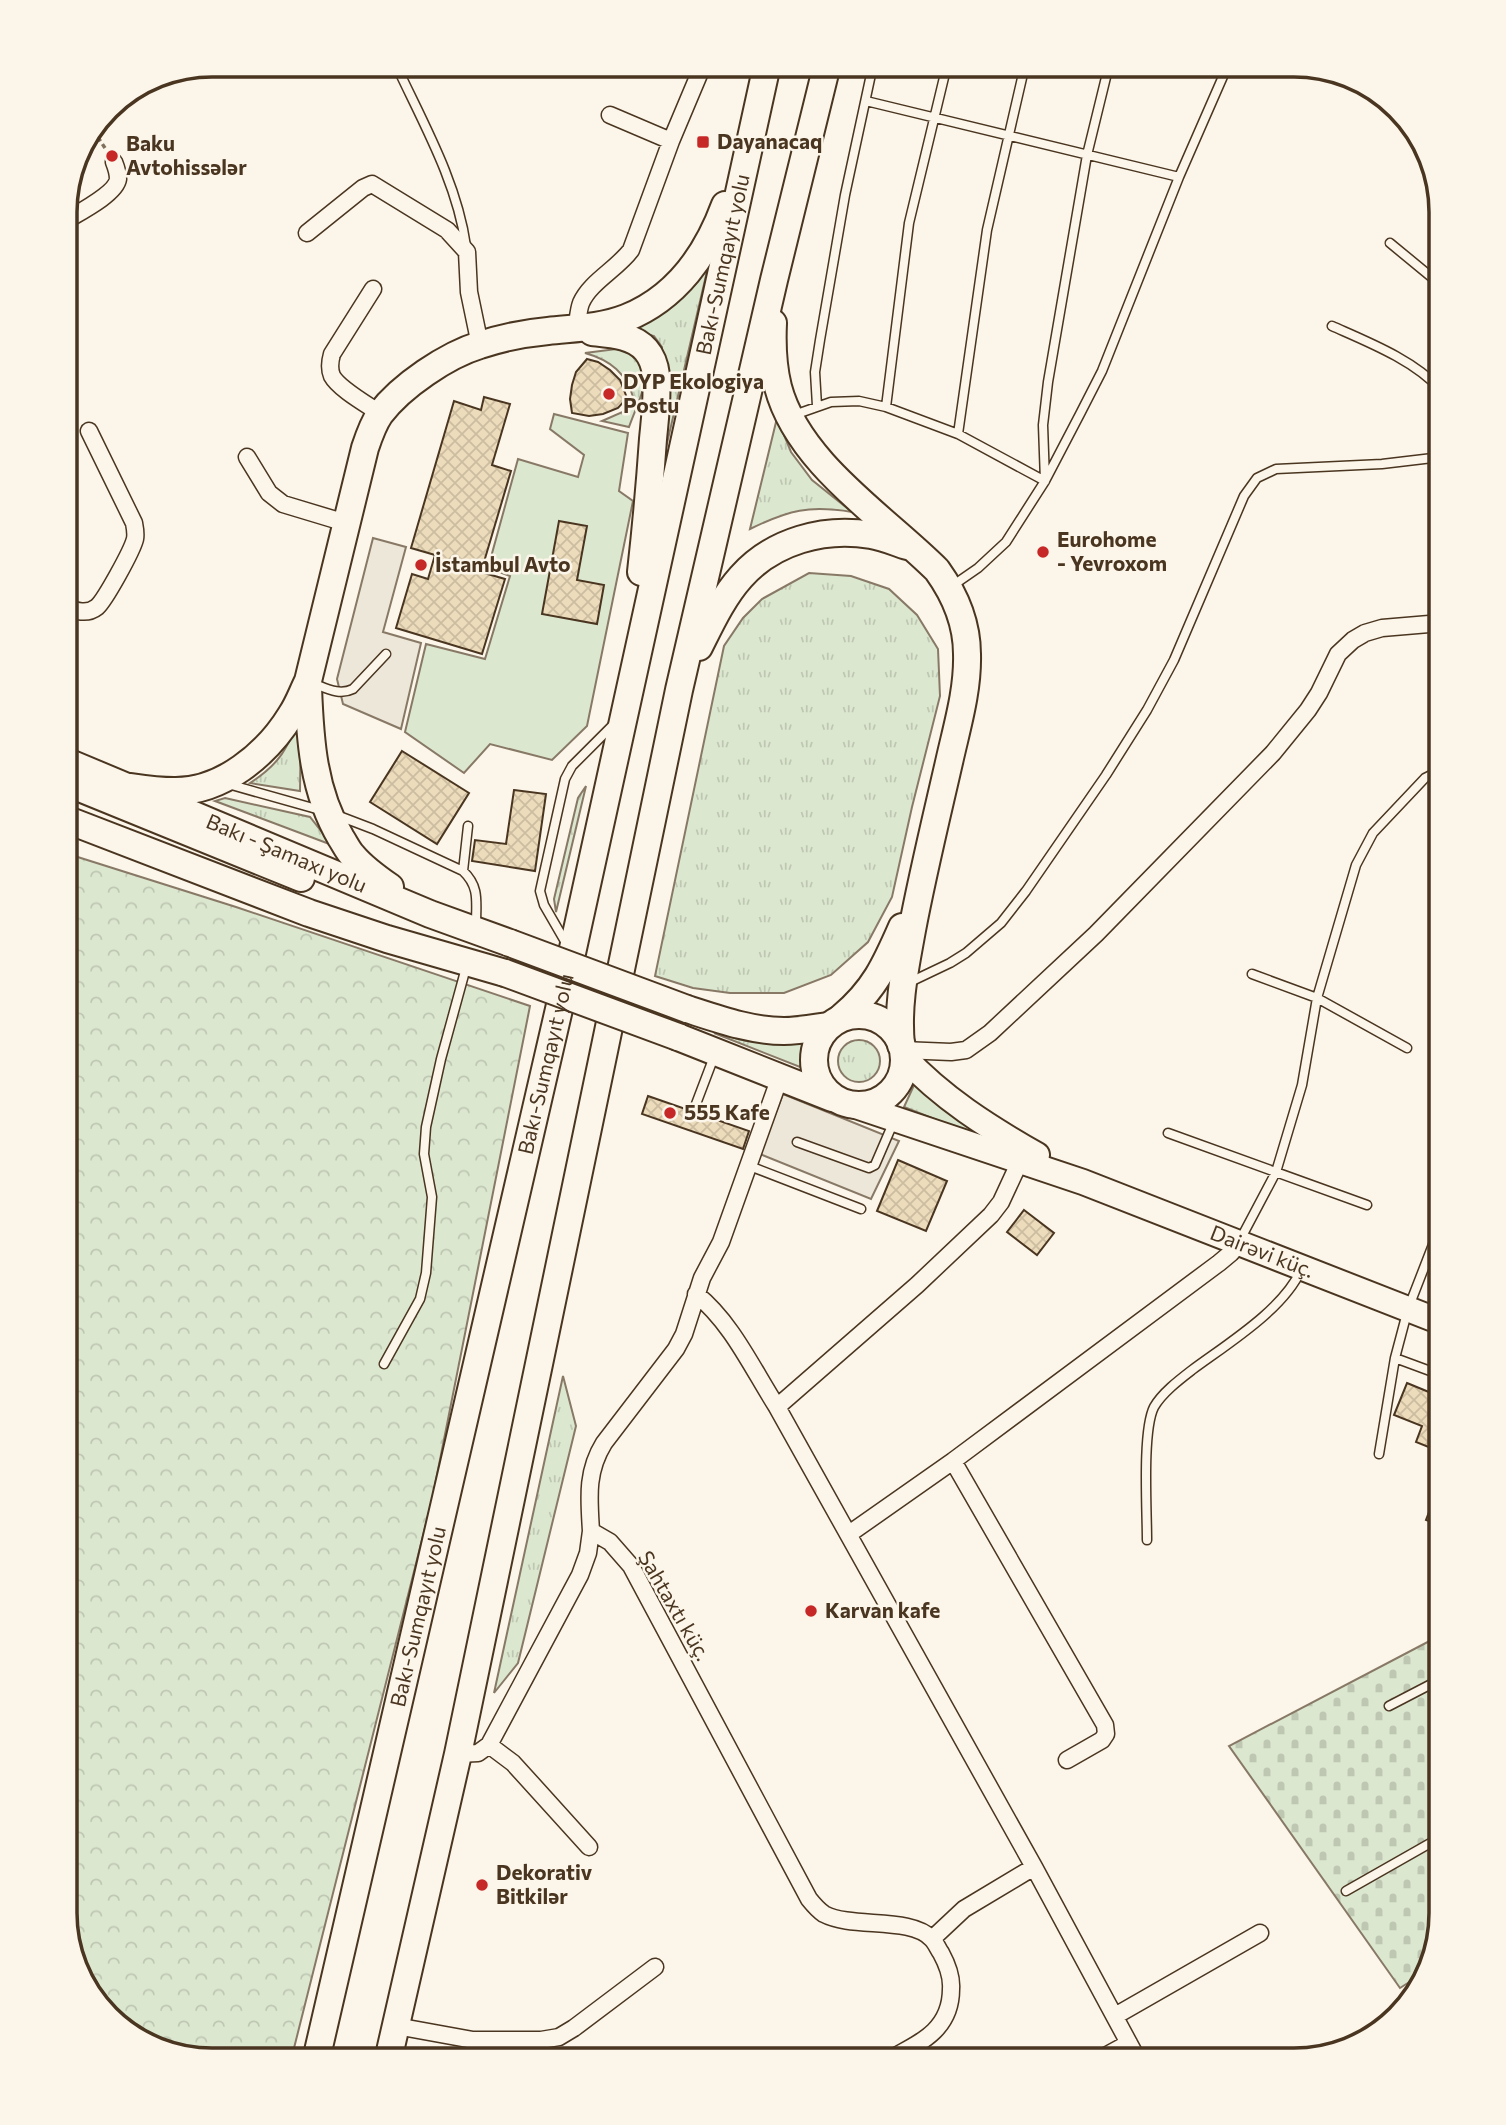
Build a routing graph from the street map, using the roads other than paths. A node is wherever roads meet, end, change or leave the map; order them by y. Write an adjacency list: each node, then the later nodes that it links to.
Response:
1 (401, 77): 22 (lane)
2 (698, 77): 15 (street)
3 (764, 77): 13 (highway, Bakı-Sumqayıt yolu)
4 (824, 77): 24 (highway)
5 (871, 77): 10 (lane)
6 (944, 77): 12 (lane)
7 (1023, 77): 14 (lane)
8 (1106, 77): 16 (lane)
9 (1223, 77): 18 (lane)
10 (866, 101): 12 (lane); 30 (lane)
11 (610, 115): 15 (street)
12 (936, 117): 14 (lane); 31 (lane)
13 (753, 128): 27 (highway); 47 (highway, Bakı-Sumqayıt yolu)
14 (1009, 135): 16 (lane); 35 (lane)
15 (671, 141): 27 (street)
16 (1087, 155): 18 (lane); 38 (lane)
17 (114, 162): 19 (street)
18 (1179, 177): 38 (lane)
19 (77, 213)
20 (307, 233): 22 (street)
21 (1390, 243): 23 (lane)
22 (467, 252): 28 (street)
23 (1429, 275)
24 (774, 280): 33 (highway); 46 (highway)
25 (373, 289): 32 (street)
26 (1332, 326): 29 (lane)
27 (576, 330): 28 (highway); 47 (highway)
28 (480, 345): 32 (highway)
29 (1429, 380)
30 (817, 406): 31 (lane); 33 (lane)
31 (886, 407): 35 (lane)
32 (381, 414): 39 (highway)
33 (790, 416): 40 (highway)
34 (89, 431): 42 (street)
35 (958, 434): 38 (lane)
36 (247, 457): 39 (street)
37 (1429, 458): 63 (lane)
38 (1045, 481): 41 (lane)
39 (346, 523): 45 (highway)
40 (915, 548): 41 (highway); 46 (highway)
41 (950, 587): 57 (highway)
42 (77, 611)
43 (1429, 624): 67 (street)
44 (386, 654): 45 (lane)
45 (308, 681): 50 (highway); 53 (highway)
46 (679, 690): 99 (highway)
47 (625, 713): 60 (highway, Bakı-Sumqayıt yolu); 60 (lane)
48 (77, 766): 52 (highway, Bakı - Şamaxı yolu)
49 (1429, 776): 64 (lane)
50 (219, 782): 52 (highway); 53 (lane)
51 (77, 787): 58 (highway)
52 (131, 787): 58 (highway, Bakı - Şamaxı yolu)
53 (327, 812): 56 (lane); 58 (highway)
54 (77, 824): 61 (highway, Bakı - Şamaxı yolu)
55 (468, 826): 56 (lane)
56 (463, 871): 59 (lane)
57 (921, 884): 63 (highway); 65 (highway)
58 (430, 914): 59 (highway, Bakı - Şamaxı yolu)
59 (476, 931): 65 (highway, Bakı - Şamaxı yolu, bridge)
60 (572, 953): 111 (highway, Bakı-Sumqayıt yolu)
61 (468, 961): 68 (highway, Bakı - Şamaxı yolu, bridge); 88 (lane)
62 (1252, 974): 64 (lane)
63 (902, 986): 67 (highway)
64 (1317, 999): 66 (lane); 77 (lane)
65 (835, 1022): 67 (highway); 70 (highway)
66 (1407, 1048)
67 (902, 1051): 70 (highway); 78 (main road, Dairəvi küç.)
68 (716, 1052): 69 (highway, Bakı - Şamaxı yolu); 71 (lane)
69 (780, 1077): 70 (highway, Bakı - Şamaxı yolu); 76 (street)
70 (843, 1102): 72 (main road, Dairəvi küç.)
71 (696, 1104)
72 (895, 1118): 74 (lane); 75 (main road, Dairəvi küç.)
73 (1168, 1133): 77 (lane)
74 (797, 1142)
75 (1020, 1161): 78 (main road, Dairəvi küç.); 90 (street)
76 (747, 1165): 80 (lane); 84 (street)
77 (1276, 1172): 79 (lane); 81 (lane)
78 (1083, 1182): 81 (main road, Dairəvi küç.)
79 (1367, 1205)
80 (861, 1209)
81 (1239, 1243): 83 (main road, Dairəvi küç.); 92 (street)
82 (1429, 1255): 85 (lane)
83 (1302, 1268): 85 (main road, Dairəvi küç.); 95 (lane)
84 (696, 1294): 90 (street); 93 (street)
85 (1408, 1310): 86 (main road, Dairəvi küç.); 87 (lane)
86 (1429, 1318)
87 (1395, 1358): 89 (lane); 91 (lane)
88 (384, 1364)
89 (1429, 1371)
90 (776, 1407): 94 (street)
91 (1379, 1454)
92 (953, 1461): 94 (street); 100 (street)
93 (591, 1531): 98 (street); 106 (street, Şahtaxtı küç.)
94 (849, 1534): 103 (street)
95 (1147, 1540)
96 (1429, 1685): 97 (lane)
97 (1389, 1706)
98 (489, 1745): 99 (street); 102 (street)
99 (458, 1754): 109 (highway)
100 (1067, 1760)
101 (1429, 1844): 104 (lane)
102 (589, 1847)
103 (1034, 1867): 106 (street); 108 (street)
104 (1346, 1891)
105 (1260, 1933): 108 (street)
106 (932, 1939): 113 (street)
107 (655, 1967): 109 (street)
108 (1115, 2017): 110 (street)
109 (396, 2026): 112 (highway)
110 (1129, 2043): 114 (street); 115 (street)
111 (319, 2048)
112 (391, 2048)
113 (910, 2048)
114 (1120, 2048)
115 (1132, 2048)

